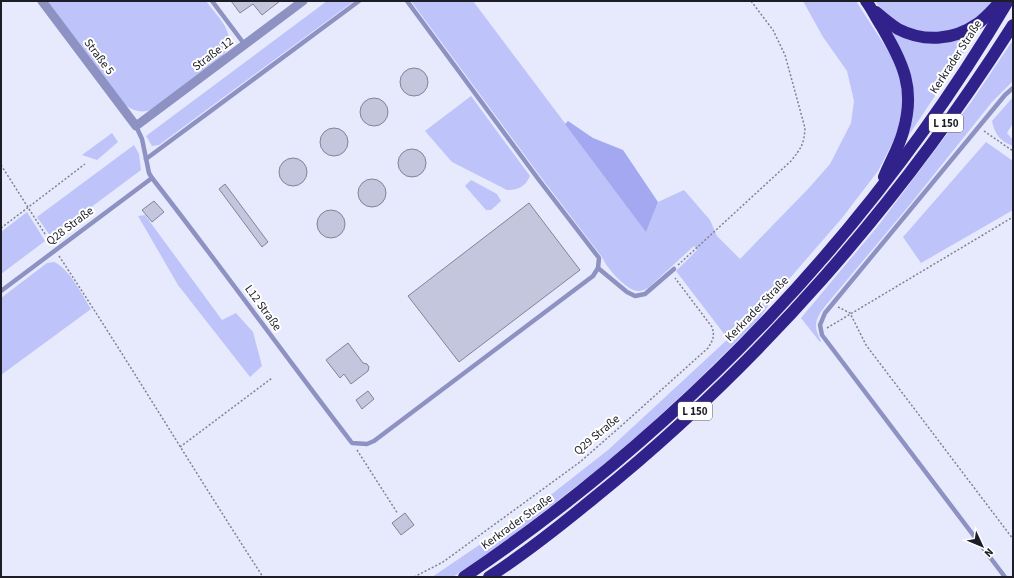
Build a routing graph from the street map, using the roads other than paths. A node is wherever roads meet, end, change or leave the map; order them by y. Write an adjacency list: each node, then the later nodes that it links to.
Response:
1 (42, 1): 12 (street, Straße 5)
2 (212, 1): 10 (lane)
3 (303, 1): 10 (street, Straße 12)
4 (359, 1): 13 (lane)
5 (407, 1): 16 (lane)
6 (1001, 1): 8 (highway, L 150)
7 (1008, 1): 15 (highway, Kerkrader Straße / L 150)
8 (869, 5): 15 (highway, L 150)
9 (1013, 25): 20 (highway, L 150)
10 (246, 45): 12 (street, Straße 12)
11 (1013, 88): 21 (lane)
12 (136, 126): 13 (lane)
13 (146, 159): 14 (lane)
14 (152, 178): 16 (lane, L12 Straße); 18 (lane, Q28 Straße)
15 (878, 191): 19 (highway, Kerkrader Straße / L 150)
16 (598, 268): 17 (lane)
17 (673, 271)
18 (1, 291)
19 (464, 577)
20 (489, 577)
21 (1005, 577)

